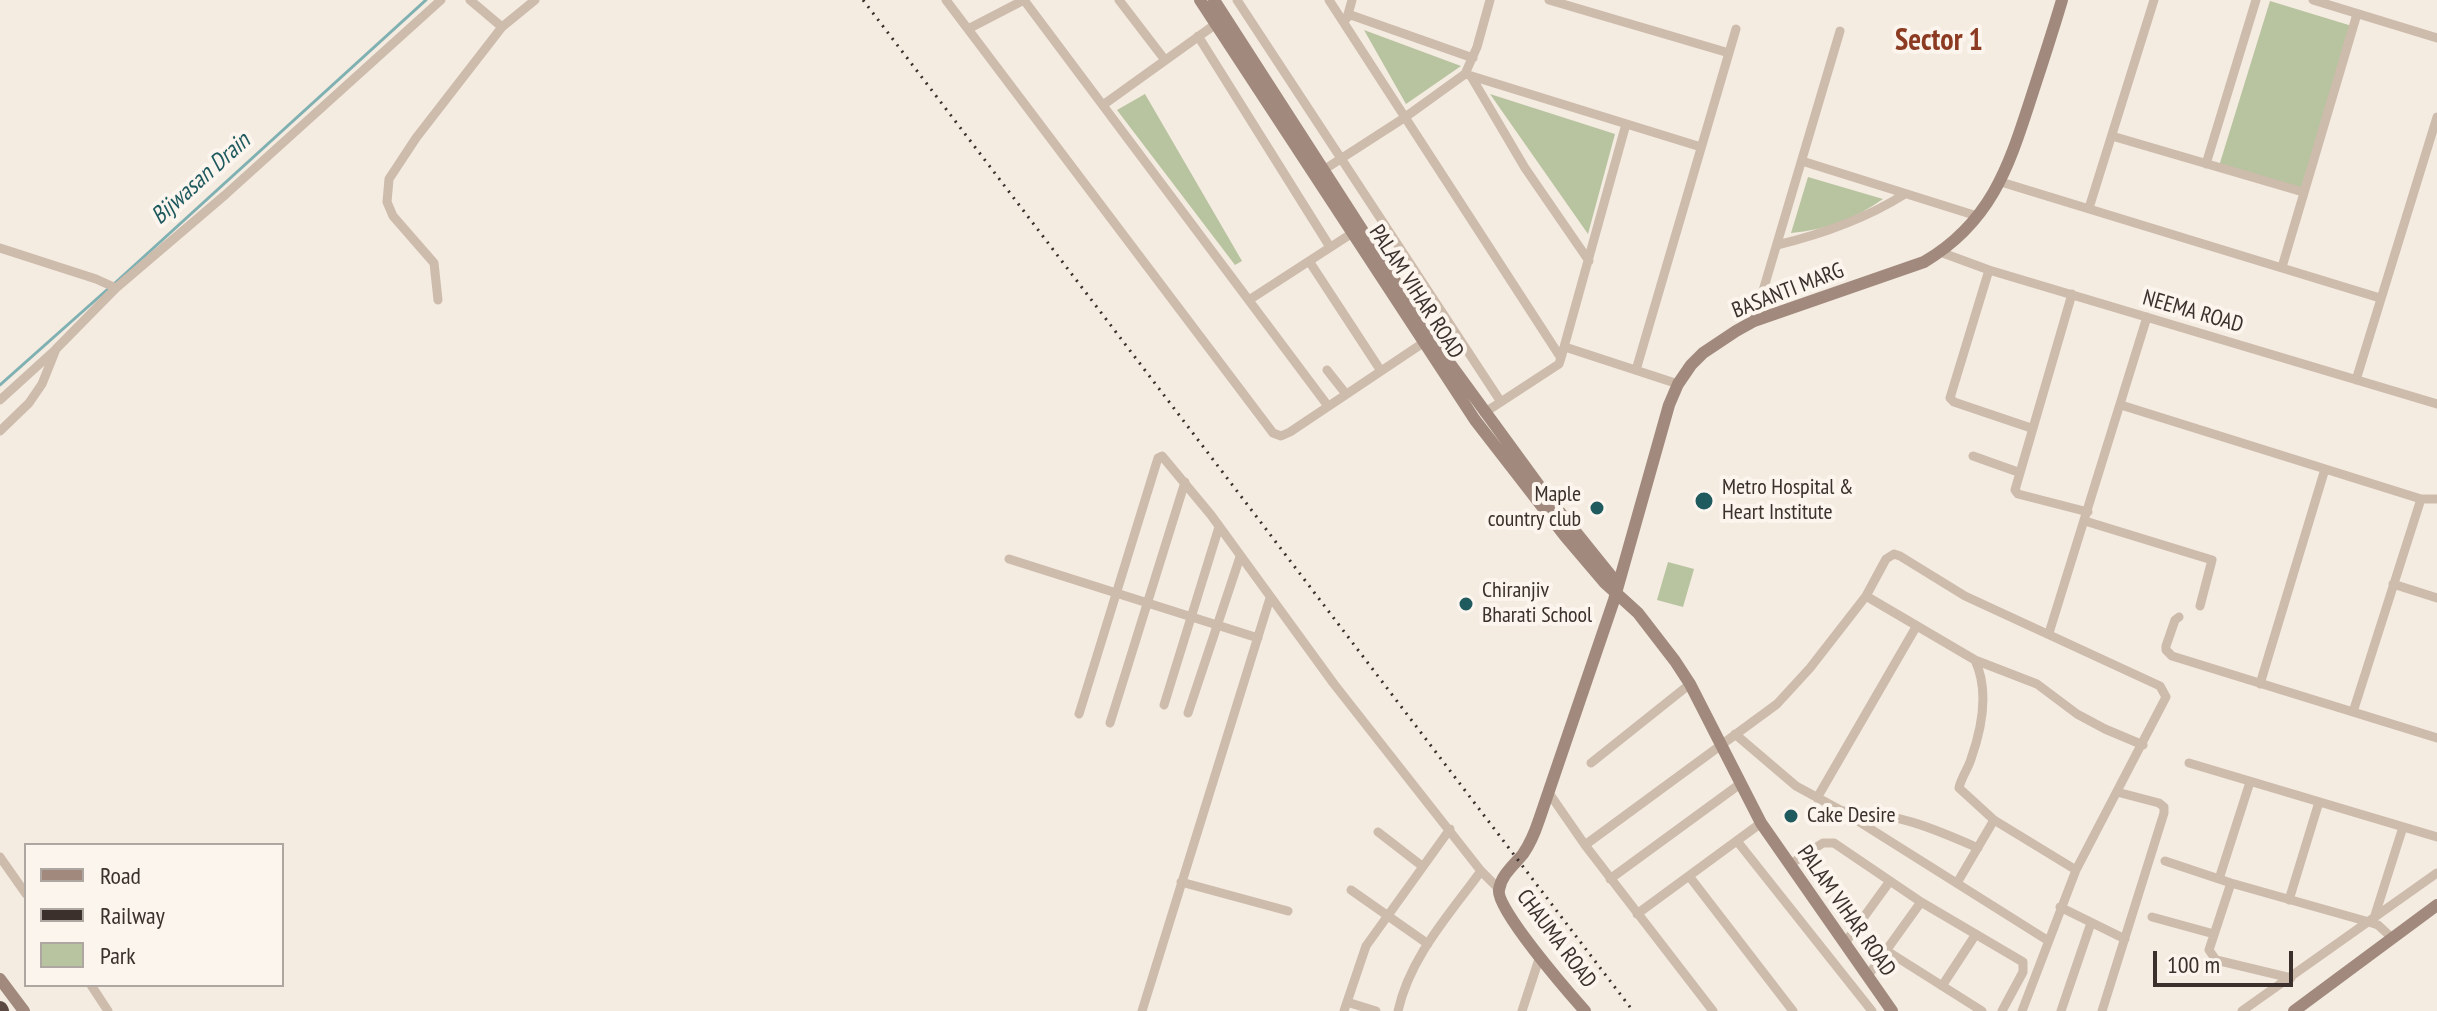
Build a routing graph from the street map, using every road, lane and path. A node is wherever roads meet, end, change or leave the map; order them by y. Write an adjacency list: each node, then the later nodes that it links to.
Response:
1 (441, 0): 55 (street)
2 (470, 0): 21 (street)
3 (535, 0): 21 (street)
4 (946, 0): 22 (street)
5 (1024, 0): 22 (street); 31 (street)
6 (1119, 0): 29 (street)
7 (1200, 0): 19 (street, PALAM VIHAR ROAD)
8 (1214, 0): 19 (street, PALAM VIHAR ROAD)
9 (1237, 0): 37 (street)
10 (1329, 0): 20 (street)
11 (1352, 0): 20 (street)
12 (1490, 0): 28 (street)
13 (1549, 0): 27 (street)
14 (2062, 0): 41 (street, BASANTI MARG)
15 (2154, 0): 35 (street)
16 (2256, 0): 39 (street)
17 (2313, 0): 18 (street)
18 (2357, 14): 26 (street); 42 (street)
19 (1220, 20): 25 (street); 40 (street, PALAM VIHAR ROAD); 46 (street, PALAM VIHAR ROAD)
20 (1346, 20): 28 (street); 33 (street)
21 (502, 27): 58 (street)
22 (968, 29): 76 (street)
23 (1736, 29): 27 (street)
24 (1840, 31): 38 (street)
25 (1198, 36): 29 (street); 48 (street)
26 (2437, 38)
27 (1729, 53): 36 (street)
28 (1473, 58): 30 (street)
29 (1165, 60): 31 (street)
30 (1468, 76): 33 (street); 34 (street); 52 (street)
31 (1103, 105): 59 (street)
32 (2437, 117): 57 (street)
33 (1404, 118): 37 (street); 65 (street)
34 (1626, 124): 36 (street); 52 (street)
35 (2112, 136): 39 (street); 44 (street)
36 (1701, 147): 67 (street)
37 (1341, 159): 40 (street); 73 (street)
38 (1802, 161): 43 (street); 47 (street)
39 (2206, 164): 42 (street)
40 (1325, 169): 46 (street, PALAM VIHAR ROAD)
41 (2001, 182): 44 (street); 45 (street, BASANTI MARG)
42 (2303, 192): 53 (street)
43 (1905, 194): 45 (street); 47 (street)
44 (2089, 208): 53 (street)
45 (1977, 216): 50 (street, BASANTI MARG)
46 (1357, 230): 48 (street); 62 (street, PALAM VIHAR ROAD)
47 (1777, 245): 61 (street)
48 (1330, 247): 51 (street)
49 (0, 248): 55 (street)
50 (1940, 252): 54 (street, NEEMA ROAD); 61 (street, BASANTI MARG)
51 (1309, 261): 59 (street); 68 (street)
52 (1589, 261): 63 (street)
53 (2282, 267): 57 (street)
54 (1989, 270): 56 (street, NEEMA ROAD); 78 (street)
55 (115, 287): 64 (street)
56 (2072, 294): 60 (street, NEEMA ROAD); 78 (street)
57 (2380, 298): 69 (street)
58 (438, 300)
59 (1249, 300): 76 (street)
60 (2147, 317): 69 (street, NEEMA ROAD); 75 (street)
61 (1754, 321): 70 (street, BASANTI MARG)
62 (1428, 340): 68 (street); 77 (street, PALAM VIHAR ROAD); 90 (street, PALAM VIHAR ROAD)
63 (1565, 347): 65 (street); 67 (street)
64 (56, 349): 72 (street); 79 (street)
65 (1561, 358): 73 (street)
66 (1327, 370): 71 (street)
67 (1636, 370): 70 (street)
68 (1381, 371): 71 (street)
69 (2356, 380): 74 (street, NEEMA ROAD)
70 (1678, 384): 90 (street, BASANTI MARG)
71 (1346, 394): 76 (street)
72 (0, 400)
73 (1501, 402): 77 (street)
74 (2437, 404)
75 (2121, 405): 81 (street); 85 (street)
76 (1328, 406)
77 (1484, 413): 90 (street, PALAM VIHAR ROAD)
78 (2031, 428): 82 (street)
79 (0, 431)
80 (1973, 456): 82 (street)
81 (2325, 469): 84 (street); 105 (street)
82 (2018, 472): 85 (street)
83 (1185, 482): 86 (street); 91 (street); 95 (street)
84 (2432, 497): 89 (street)
85 (2086, 517): 96 (street); 101 (street)
86 (1219, 527): 87 (street); 97 (street)
87 (1240, 557): 93 (street); 99 (street)
88 (1009, 559): 91 (street)
89 (2393, 584): 94 (street); 107 (street)
90 (1616, 591): 104 (street, PALAM VIHAR ROAD); 120 (street, BASANTI MARG)
91 (1116, 592): 95 (street); 109 (street)
92 (1866, 596): 100 (street); 101 (street); 111 (street)
93 (1270, 598): 102 (street); 127 (street)
94 (2437, 598)
95 (1147, 602): 97 (street); 110 (street)
96 (2200, 606)
97 (1189, 616): 99 (street); 106 (street)
98 (2179, 617): 105 (street)
99 (1217, 624): 102 (street); 108 (street)
100 (1916, 627): 103 (street); 121 (street)
101 (2049, 633): 114 (street)
102 (1258, 638): 144 (street)
103 (1975, 660): 114 (street); 124 (street)
104 (1690, 684): 113 (street, PALAM VIHAR ROAD); 115 (street)
105 (2260, 684): 107 (street)
106 (1164, 705)
107 (2353, 712): 112 (street)
108 (1188, 713)
109 (1079, 714)
110 (1110, 723)
111 (1735, 734): 113 (street); 121 (street)
112 (2437, 738)
113 (1721, 744): 118 (street, PALAM VIHAR ROAD); 131 (street)
114 (2143, 745): 119 (street)
115 (1591, 763)
116 (2189, 763): 117 (street)
117 (2250, 782): 122 (street); 142 (street)
118 (1740, 784): 125 (street, PALAM VIHAR ROAD); 141 (street)
119 (2117, 792): 137 (street); 163 (street)
120 (1549, 793): 131 (street); 147 (street, BASANTI MARG)
121 (1817, 798): 123 (street)
122 (2319, 802): 126 (street); 150 (street)
123 (1842, 811): 132 (street); 145 (street)
124 (1994, 820): 132 (street); 137 (street)
125 (1761, 823): 130 (street); 135 (street, PALAM VIHAR ROAD)
126 (2403, 827): 129 (street); 158 (street)
127 (1450, 829): 136 (street); 138 (street)
128 (1378, 832): 136 (street)
129 (2437, 837)
130 (1737, 841): 140 (street); 185 (street)
131 (1585, 845): 141 (street)
132 (1978, 848): 145 (street)
133 (0, 857): 149 (street)
134 (2165, 861): 142 (street)
135 (1789, 865): 143 (street); 165 (street, PALAM VIHAR ROAD)
136 (1422, 866): 155 (street)
137 (2076, 870): 153 (street)
138 (1481, 871): 147 (street); 166 (street)
139 (2437, 873): 158 (street)
140 (1689, 876): 156 (street); 184 (street)
141 (1610, 879): 156 (street)
142 (2219, 879): 146 (street)
143 (1890, 881): 151 (street); 165 (street)
144 (1181, 882): 154 (street); 179 (street)
145 (1957, 883): 164 (street)
146 (2231, 883): 150 (street); 161 (street)
147 (1499, 889): 168 (street, CHAUMA ROAD)
148 (1351, 890): 155 (street)
149 (24, 891)
150 (2289, 900): 158 (street)
151 (1921, 902): 160 (street); 167 (street)
152 (2437, 905): 162 (street)
153 (2060, 907): 159 (street); 164 (street)
154 (1288, 911)
155 (1388, 914): 166 (street); 174 (street)
156 (1637, 914): 183 (street)
157 (2152, 917): 161 (street)
158 (2372, 918): 162 (street); 170 (street)
159 (2091, 923): 163 (street); 189 (street)
160 (1976, 934): 172 (street); 187 (street)
161 (2214, 934): 170 (street)
162 (2391, 937): 192 (street)
163 (2125, 939): 190 (street)
164 (2047, 940): 188 (street)
165 (1845, 943): 169 (street, PALAM VIHAR ROAD)
166 (1428, 944): 181 (street)
167 (1887, 951): 169 (street); 172 (street)
168 (1540, 956): 175 (street, CHAUMA ROAD); 182 (street)
169 (1867, 977): 176 (street, PALAM VIHAR ROAD)
170 (2291, 978): 191 (street)
171 (0, 979): 177 (street)
172 (1942, 986): 186 (street)
173 (92, 987): 178 (street)
174 (1346, 1006): 180 (street)
175 (1580, 1009)
176 (1891, 1010)
177 (24, 1011)
178 (108, 1011)
179 (1142, 1011)
180 (1376, 1011)
181 (1398, 1011)
182 (1522, 1011)
183 (1713, 1011)
184 (1793, 1011)
185 (1872, 1011)
186 (1982, 1011)
187 (2002, 1011)
188 (2022, 1011)
189 (2061, 1011)
190 (2102, 1011)
191 (2242, 1011)
192 (2294, 1011)

